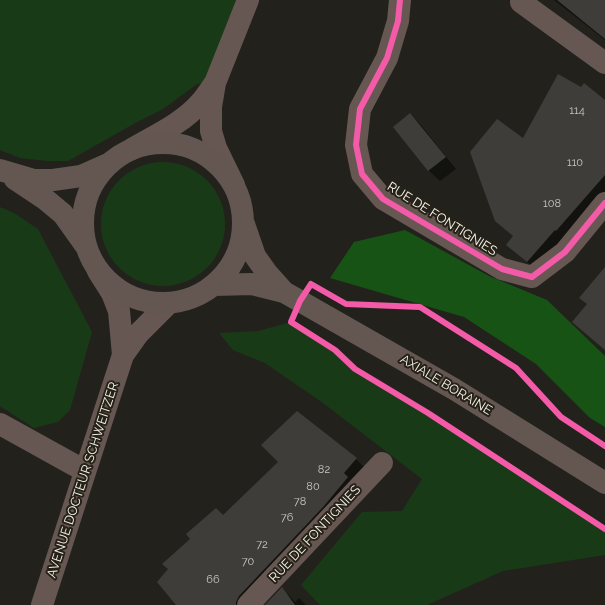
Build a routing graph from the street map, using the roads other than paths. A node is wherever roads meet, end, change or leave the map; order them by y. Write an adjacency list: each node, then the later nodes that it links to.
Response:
1 (248, 0): 5 (street)
2 (400, 0): 10 (street, RUE DE FONTIGNIES)
3 (522, 2): 4 (street)
4 (605, 63)
5 (215, 83): 6 (street); 9 (street)
6 (132, 149): 7 (main road, AXIALE BORAINE); 9 (main road, AXIALE BORAINE)
7 (109, 164): 8 (main road, AXIALE BORAINE); 12 (main road, AXIALE BORAINE)
8 (2, 171): 12 (main road)
9 (234, 185): 11 (main road, AXIALE BORAINE)
10 (605, 203)
11 (243, 221): 14 (main road, AXIALE BORAINE); 15 (main road, AXIALE BORAINE)
12 (86, 246): 13 (main road, AXIALE BORAINE)
13 (98, 270): 16 (main road, AXIALE BORAINE); 17 (street)
14 (214, 285): 15 (main road, AXIALE BORAINE); 16 (main road, AXIALE BORAINE)
15 (284, 292): 21 (main road, AXIALE BORAINE)
16 (168, 304): 17 (street)
17 (123, 355): 20 (street, AVENUE DOCTEUR SCHWEITZER)
18 (0, 424): 20 (street)
19 (382, 463): 23 (street, RUE DE FONTIGNIES)
20 (85, 471): 22 (street, AVENUE DOCTEUR SCHWEITZER)
21 (605, 483)
22 (42, 605)
23 (248, 605)

